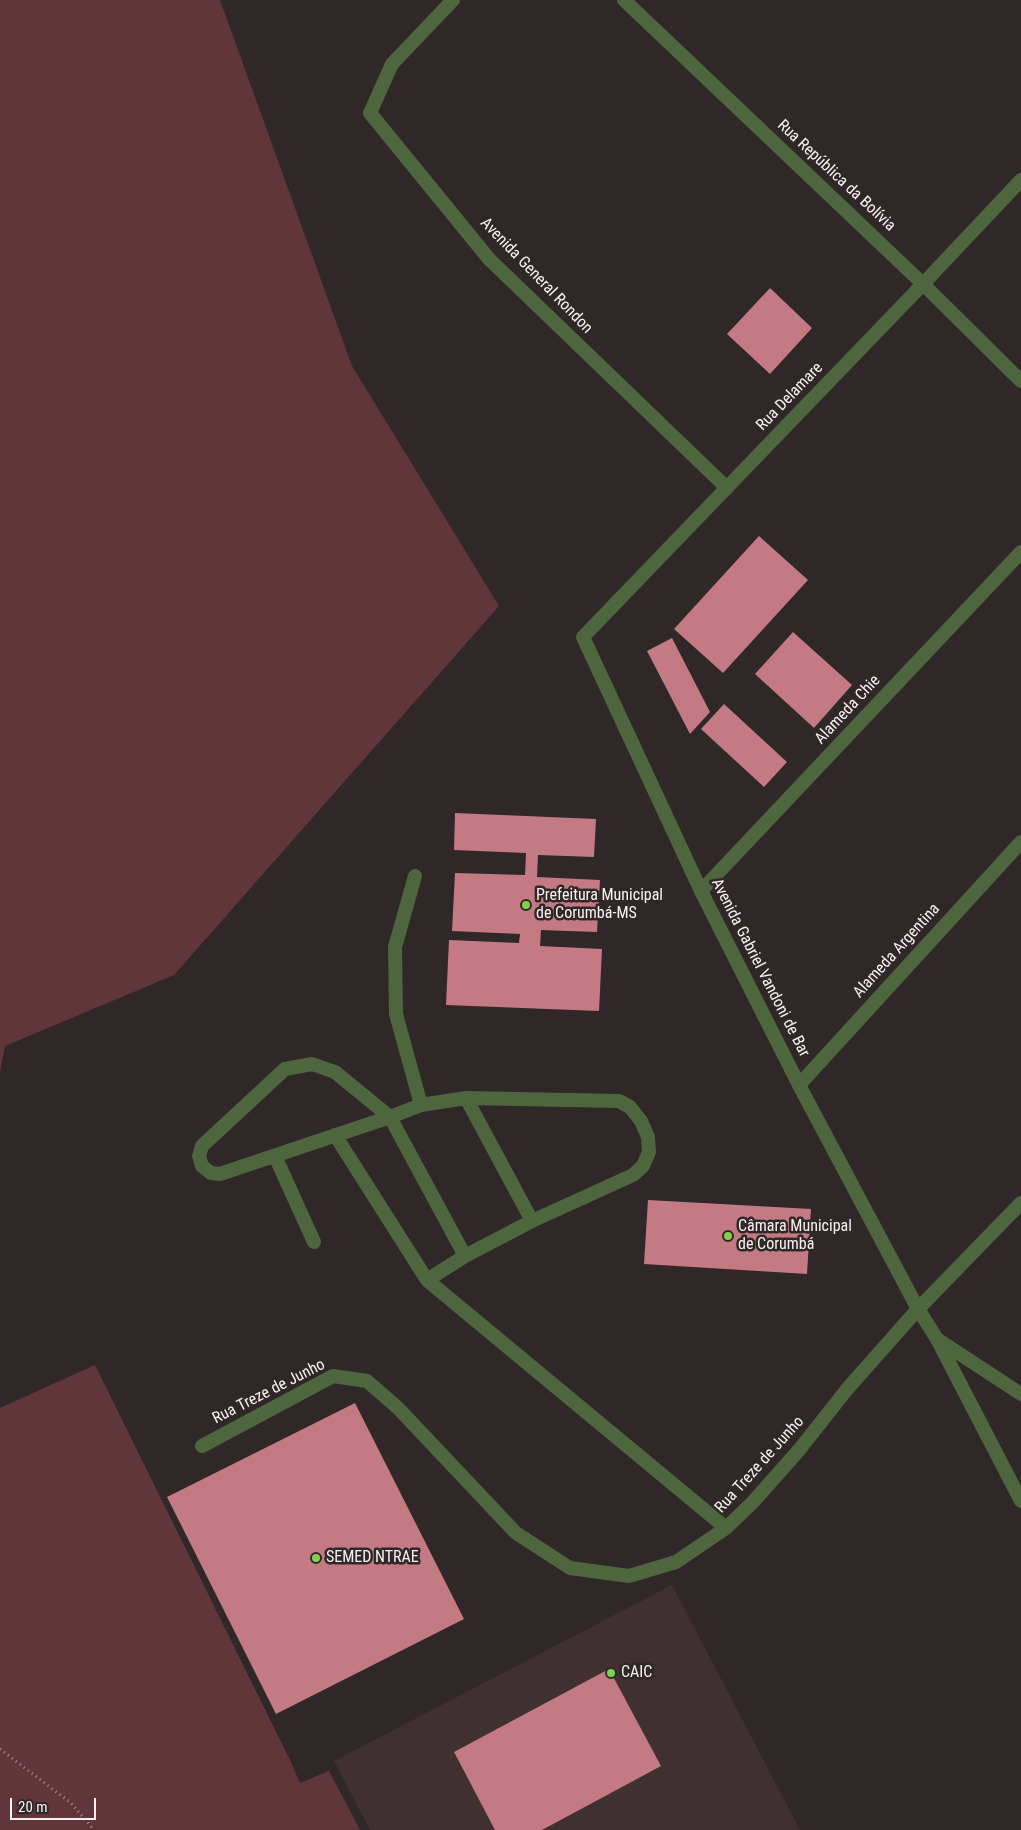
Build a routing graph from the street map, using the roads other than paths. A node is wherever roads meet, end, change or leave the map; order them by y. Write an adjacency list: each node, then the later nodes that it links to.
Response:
1 (453, 0): 6 (street, Avenida General Rondon)
2 (624, 0): 4 (street, Rua República da Bolívia)
3 (1021, 180): 4 (street, Rua Delamare)
4 (923, 284): 5 (street, Rua República da Bolívia); 6 (street, Rua Delamare)
5 (1021, 380)
6 (726, 488): 8 (street, Rua Delamare)
7 (1021, 552): 11 (street, Alameda Chie)
8 (583, 637): 11 (street, Avenida Gabriel Vandoni de Bar)
9 (1021, 842): 12 (street, Alameda Argentina)
10 (415, 876): 14 (street)
11 (701, 891): 12 (street, Avenida Gabriel Vandoni de Bar)
12 (799, 1085): 23 (street, Avenida Gabriel Vandoni de Bar)
13 (466, 1098): 14 (street); 19 (street); 19 (street)
14 (421, 1105): 15 (street)
15 (390, 1117): 16 (street); 17 (street); 21 (street)
16 (335, 1135): 17 (street); 22 (street)
17 (275, 1156): 20 (street)
18 (1021, 1204): 23 (street, Rua Treze de Junho)
19 (532, 1220): 21 (street)
20 (314, 1242)
21 (465, 1256): 22 (street)
22 (426, 1280): 28 (street)
23 (918, 1309): 24 (street, Avenida Gabriel Vandoni de Bar); 28 (street, Rua Treze de Junho)
24 (937, 1339): 25 (street); 27 (street, Avenida Gabriel Vandoni de Bar)
25 (1021, 1394)
26 (202, 1446): 28 (street, Rua Treze de Junho)
27 (1021, 1501)
28 (726, 1528)

